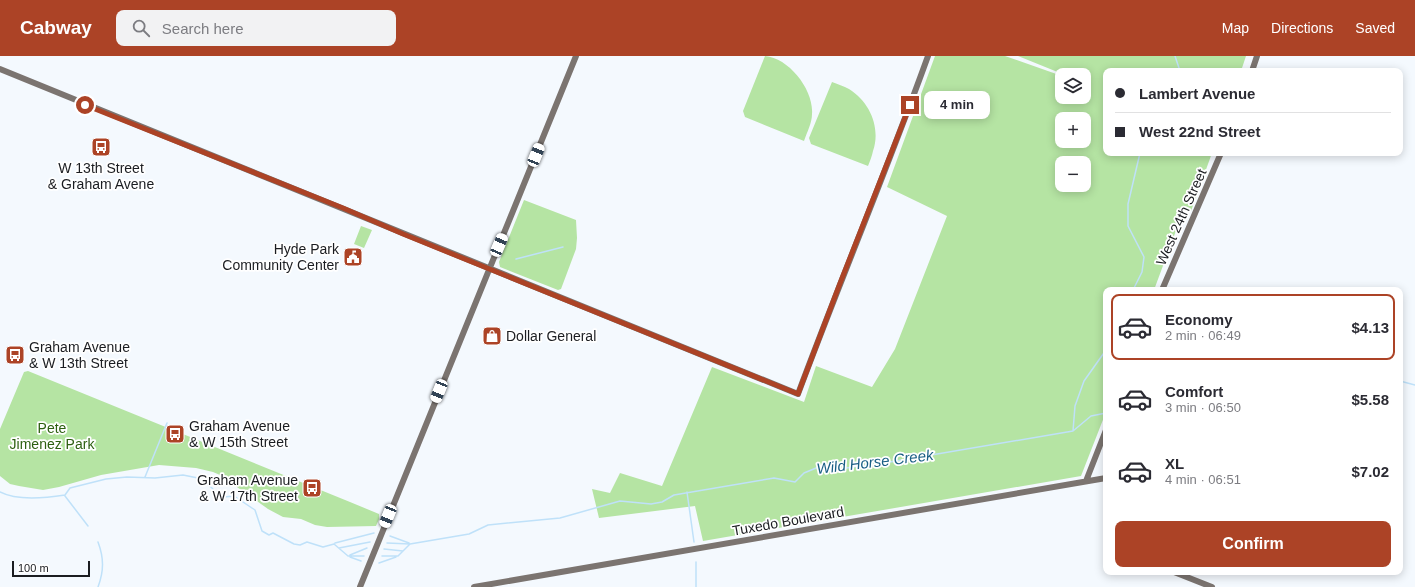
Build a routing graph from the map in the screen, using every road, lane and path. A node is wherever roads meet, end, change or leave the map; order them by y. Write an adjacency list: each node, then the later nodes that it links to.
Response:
1 (576, 56): 7 (street)
2 (928, 56): 7 (street)
3 (1257, 56): 4 (street)
4 (1253, 68)
5 (0, 69): 7 (street)
6 (1220, 156): 8 (street, West 24th Street)
7 (489, 269): 13 (street)
8 (1163, 287)
9 (1103, 436): 11 (street)
10 (1103, 479): 11 (street, Tuxedo Boulevard)
11 (1086, 482): 14 (street, Tuxedo Boulevard)
12 (1182, 575): 15 (street)
13 (360, 587)
14 (474, 587)
15 (1212, 587)

